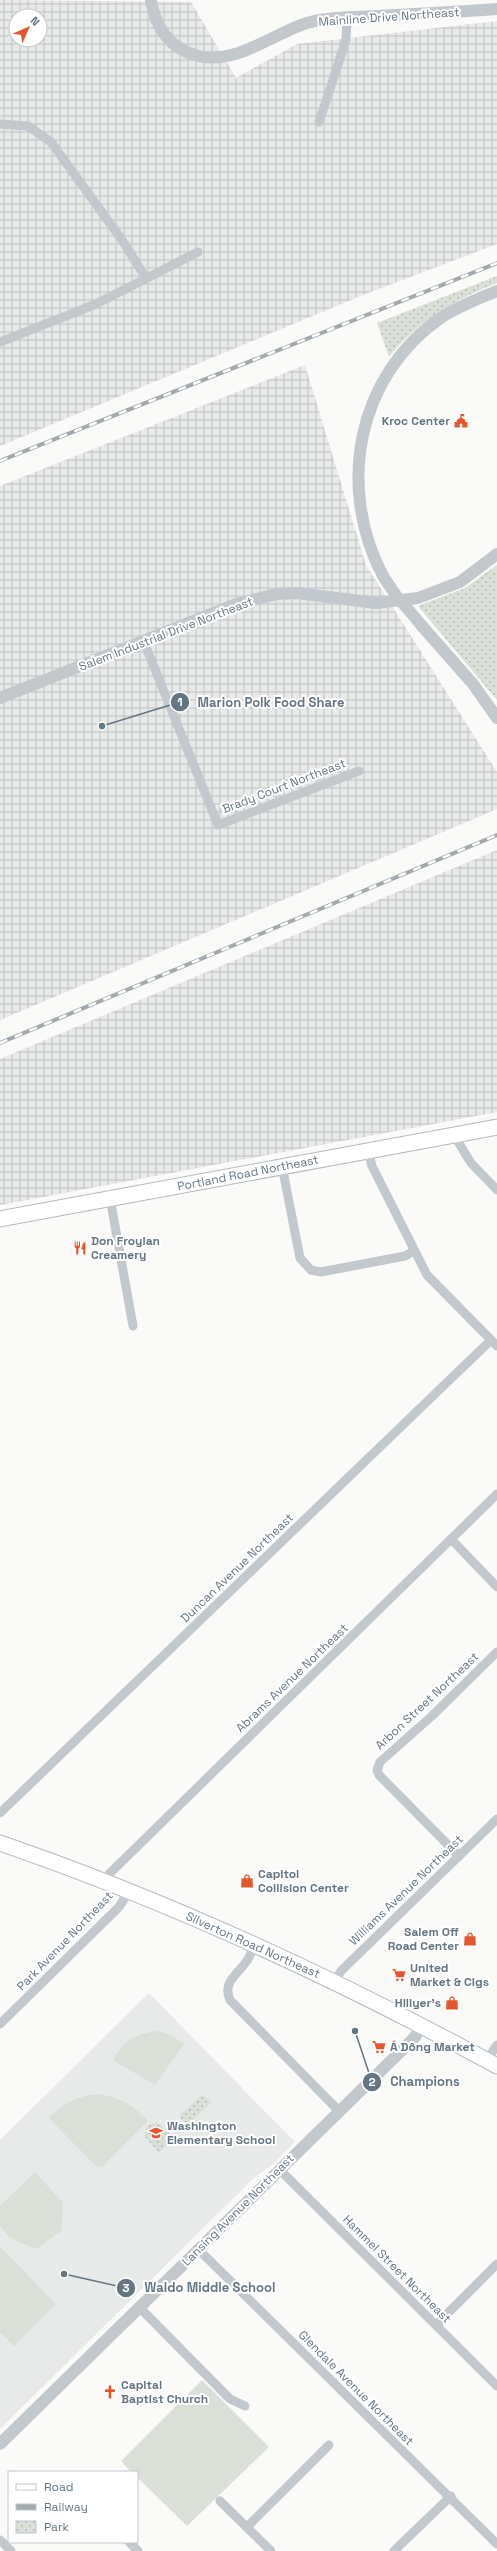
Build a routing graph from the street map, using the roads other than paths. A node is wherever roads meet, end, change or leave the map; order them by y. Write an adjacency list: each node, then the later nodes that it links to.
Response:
1 (151, 0): 3 (street, Mainline Drive Northeast)
2 (497, 9): 3 (street, Mainline Drive Northeast)
3 (347, 18): 4 (street)
4 (319, 122)
5 (0, 124): 7 (street)
6 (198, 252): 7 (street)
7 (146, 278): 9 (street)
8 (497, 291): 13 (street, bridge)
9 (0, 342)
10 (497, 554): 11 (street, Salem Industrial Drive Northeast)
11 (144, 642): 12 (street, Salem Industrial Drive Northeast); 14 (street, Brady Court Northeast)
12 (0, 698)
13 (497, 718)
14 (359, 771)
15 (497, 1127): 16 (main road, Portland Road Northeast)
16 (454, 1135): 17 (main road, Portland Road Northeast); 19 (street)
17 (368, 1150): 18 (main road, Portland Road Northeast); 22 (street)
18 (282, 1166): 20 (main road, Portland Road Northeast); 22 (street)
19 (497, 1190)
20 (110, 1198): 21 (main road, Portland Road Northeast); 23 (street)
21 (0, 1219)
22 (414, 1251): 24 (street)
23 (133, 1326)
24 (494, 1343): 29 (street, Duncan Avenue Northeast)
25 (497, 1494): 26 (street, Abrams Avenue Northeast)
26 (452, 1539): 27 (street); 33 (street, Abrams Avenue Northeast)
27 (497, 1587)
28 (497, 1654): 32 (street, Arbon Street Northeast)
29 (0, 1813)
30 (497, 1819): 32 (street, Williams Avenue Northeast)
31 (0, 1843): 33 (main road, Silverton Road Northeast)
32 (459, 1856): 36 (street, Williams Avenue Northeast)
33 (103, 1880): 34 (main road, Silverton Road Northeast)
34 (129, 1891): 35 (main road, Silverton Road Northeast); 37 (street, Park Avenue Northeast)
35 (254, 1945): 36 (main road, Silverton Road Northeast); 41 (street)
36 (335, 1981): 38 (main road, Silverton Road Northeast)
37 (0, 2024)
38 (422, 2025): 40 (main road, Silverton Road Northeast); 41 (street, Lansing Avenue Northeast)
39 (497, 2045): 40 (street)
40 (492, 2063)
41 (339, 2111): 42 (street, Lansing Avenue Northeast)
42 (279, 2169): 43 (street, Lansing Avenue Northeast); 46 (street, Hammel Street Northeast)
43 (198, 2249): 45 (street, Lansing Avenue Northeast); 51 (street, Glendale Avenue Northeast)
44 (497, 2264): 46 (street)
45 (139, 2307): 48 (street); 49 (street, Lansing Avenue Northeast)
46 (436, 2325): 47 (street, Hammel Street Northeast)
47 (497, 2386)
48 (245, 2406)
49 (0, 2444)
50 (329, 2445): 53 (street)
51 (450, 2496): 56 (street, Glendale Avenue Northeast); 60 (street)
52 (220, 2501): 53 (street)
53 (247, 2527): 59 (street)
54 (0, 2540): 57 (street)
55 (130, 2543): 58 (street)
56 (497, 2544)
57 (11, 2551)
58 (138, 2551)
59 (271, 2551)
60 (394, 2551)

